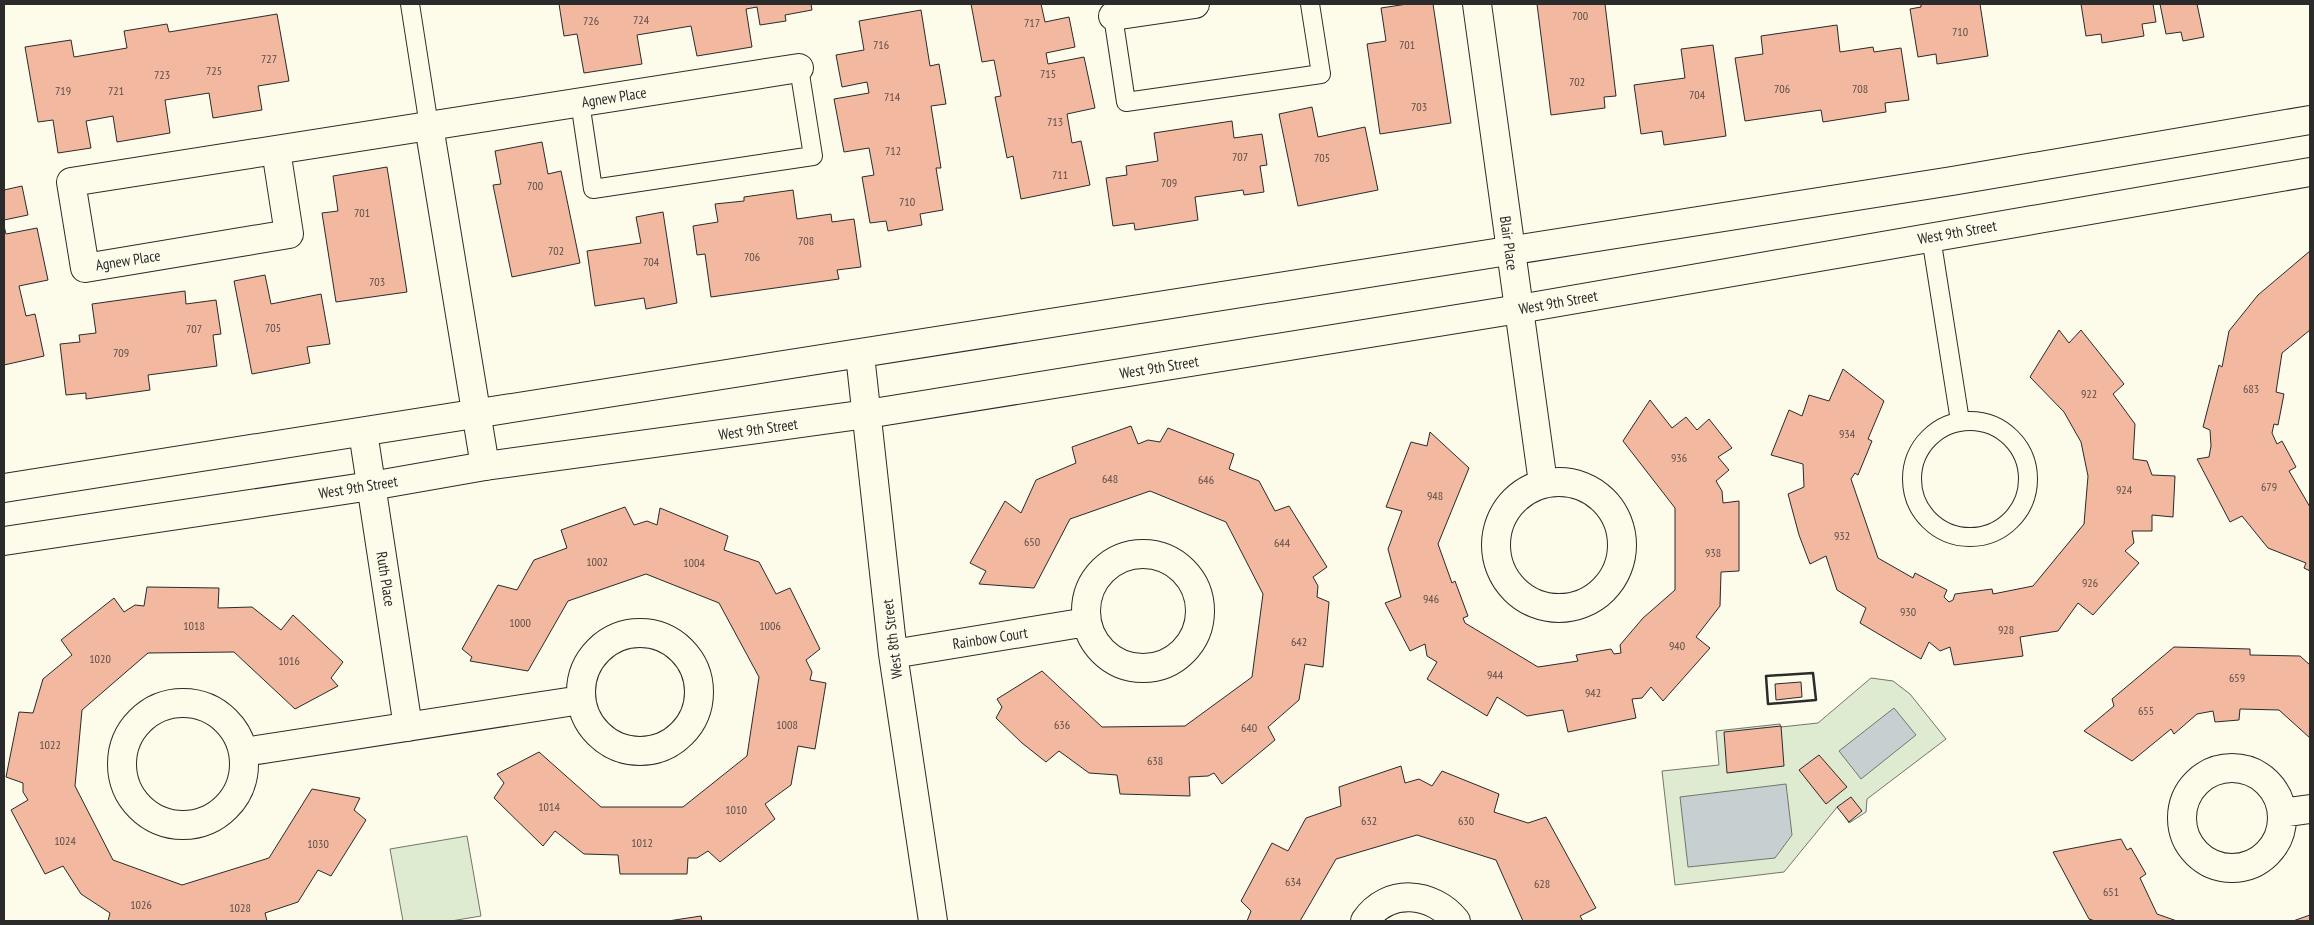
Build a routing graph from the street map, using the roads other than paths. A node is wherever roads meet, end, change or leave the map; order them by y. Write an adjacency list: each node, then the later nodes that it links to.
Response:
1 (410, 4): 9 (lane)
2 (1195, 4): 5 (street)
3 (1310, 4): 5 (lane)
4 (1477, 4): 13 (street, Blair Place)
5 (1113, 16)
6 (799, 68): 7 (street, Agnew Place); 7 (lane)
7 (580, 102): 9 (street, Agnew Place)
8 (2310, 120): 13 (street)
9 (429, 126): 10 (street, Agnew Place); 16 (street)
10 (276, 150): 10 (street, Agnew Place)
11 (2310, 172): 12 (street, West 9th Street)
12 (1931, 237): 14 (street, West 9th Street); 18 (lane)
13 (1510, 250): 14 (street, Blair Place); 15 (street)
14 (1519, 309): 17 (street, West 9th Street); 21 (street, Blair Place)
15 (860, 355): 16 (street); 17 (street, West 8th Street)
16 (475, 414): 19 (street); 20 (street)
17 (868, 414): 20 (street, West 9th Street); 26 (street, West 8th Street)
18 (1960, 421): 18 (lane)
19 (363, 432): 22 (street, Ruth Place); 23 (street)
20 (485, 466): 22 (street, West 9th Street)
21 (1543, 483): 21 (street)
22 (371, 486): 24 (street, West 9th Street); 28 (street, Ruth Place)
23 (4, 488)
24 (4, 541)
25 (1086, 622): 25 (street); 26 (street, Rainbow Court)
26 (893, 654): 32 (street, West 8th Street)
27 (581, 700): 27 (street); 28 (street)
28 (408, 727): 29 (street)
29 (244, 752): 29 (street)
30 (2310, 809): 31 (street)
31 (2282, 813)
32 (933, 921)
33 (1365, 921): 34 (street)
34 (1456, 921)

